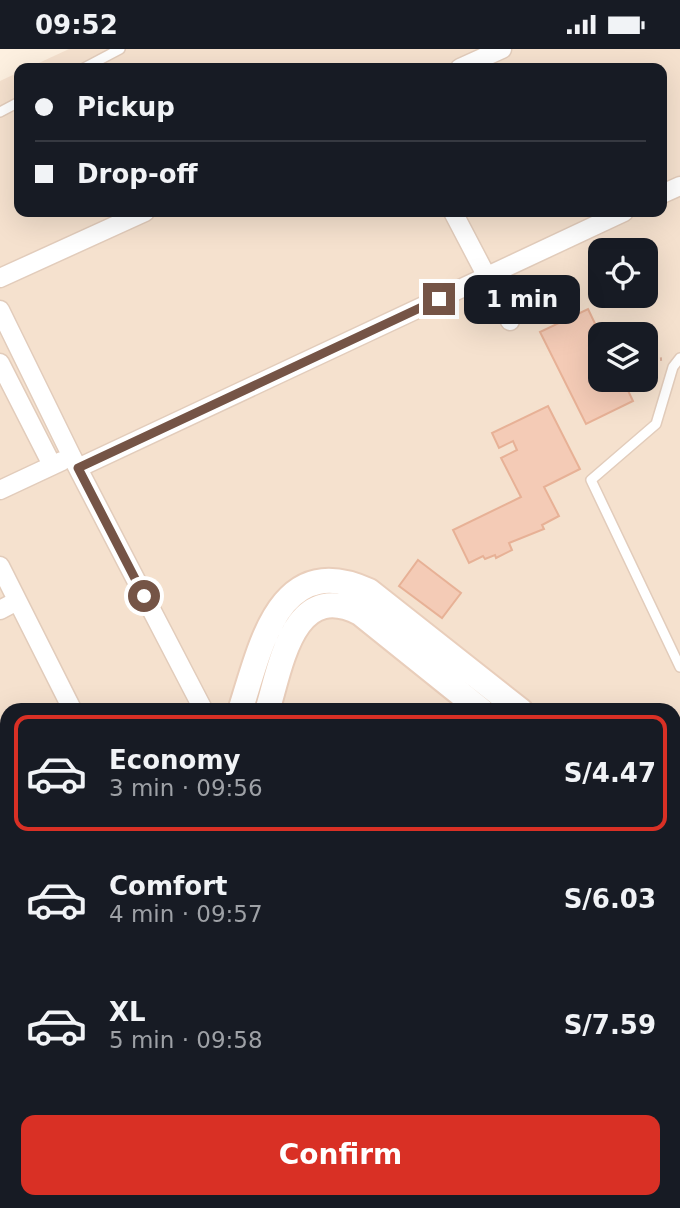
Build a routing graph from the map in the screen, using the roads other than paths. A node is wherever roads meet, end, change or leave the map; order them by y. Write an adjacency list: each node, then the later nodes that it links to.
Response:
1 (120, 49): 3 (lane)
2 (502, 49): 4 (street)
3 (93, 63)
4 (471, 63)
5 (134, 217): 9 (street)
6 (456, 217): 8 (street)
7 (613, 217): 8 (street)
8 (487, 276): 11 (street); 14 (street)
9 (0, 278)
10 (0, 310): 14 (street)
11 (510, 321)
12 (680, 358): 20 (lane)
13 (0, 363): 15 (street)
14 (75, 462): 15 (street); 22 (street)
15 (52, 464): 16 (street)
16 (0, 490)
17 (0, 566): 18 (street)
18 (17, 601): 19 (street); 21 (street)
19 (0, 610)
20 (680, 667)
21 (69, 703)
22 (200, 703)
23 (243, 703): 26 (street)
24 (270, 703): 25 (street)
25 (472, 703)
26 (511, 703)

